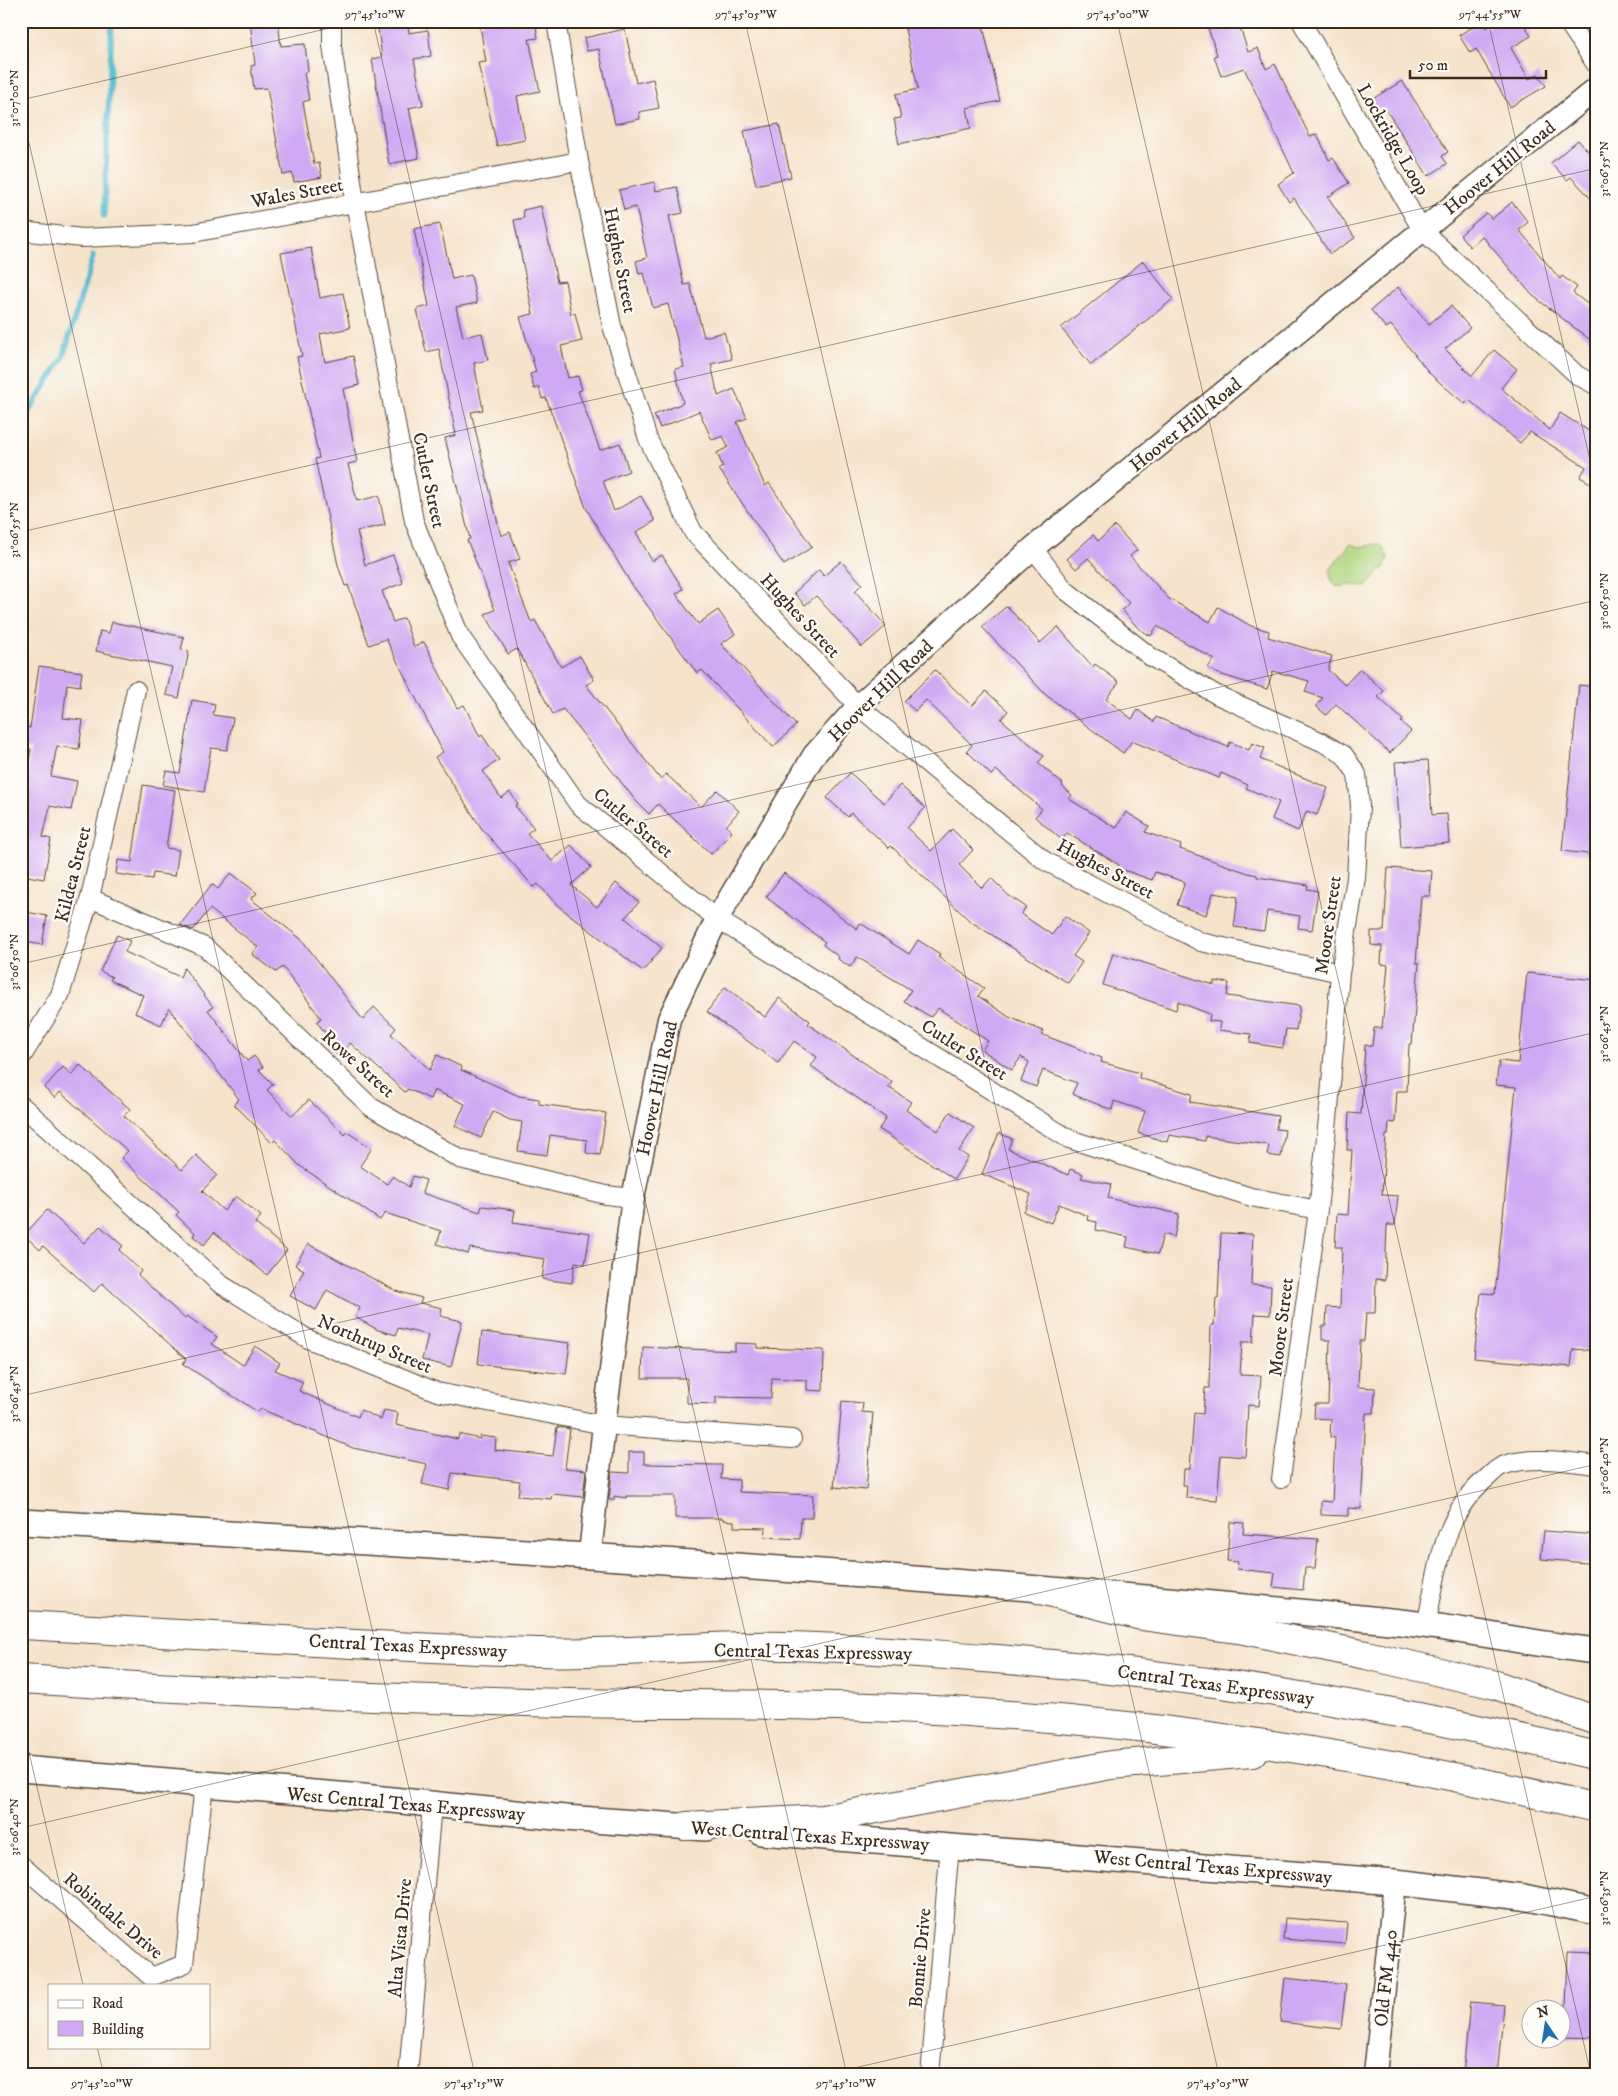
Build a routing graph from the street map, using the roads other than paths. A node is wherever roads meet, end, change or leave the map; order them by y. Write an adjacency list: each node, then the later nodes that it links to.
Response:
1 (332, 21): 8 (street, Cutler Street)
2 (556, 21): 7 (street, Hughes Street)
3 (1301, 21): 9 (street, Lockridge Loop)
4 (1566, 21): 5 (street)
5 (1597, 66)
6 (1597, 88): 9 (street, Hoover Hill Road)
7 (579, 161): 8 (street, Wales Street); 14 (street, Hughes Street)
8 (356, 202): 10 (street, Wales Street); 16 (street, Cutler Street)
9 (1422, 230): 11 (street, Lockridge Loop); 12 (street, Hoover Hill Road)
10 (21, 231)
11 (1597, 386)
12 (1033, 548): 14 (street, Hoover Hill Road); 17 (street, Moore Street)
13 (136, 690): 15 (street, Kildea Street)
14 (858, 706): 16 (street, Hoover Hill Road); 17 (street, Hughes Street)
15 (90, 898): 18 (street, Kildea Street); 20 (street, Rowe Street)
16 (717, 919): 20 (street, Hoover Hill Road); 21 (street, Cutler Street)
17 (1340, 973): 21 (street, Moore Street)
18 (21, 1058)
19 (21, 1105): 22 (street, Northrup Street)
20 (633, 1198): 22 (street, Hoover Hill Road)
21 (1318, 1210): 25 (street, Moore Street)
22 (604, 1425): 23 (street, Northrup Street); 27 (street, Hoover Hill Road)
23 (792, 1439)
24 (1597, 1465): 30 (street)
25 (1281, 1479)
26 (21, 1522): 27 (main road)
27 (590, 1554): 28 (main road)
28 (1041, 1590): 30 (main road); 33 (highway)
29 (21, 1625): 35 (highway, Central Texas Expressway)
30 (1426, 1626): 31 (main road)
31 (1597, 1651)
32 (21, 1679): 34 (highway)
33 (1597, 1721)
34 (1300, 1748): 39 (highway); 40 (highway)
35 (1597, 1756)
36 (21, 1769): 37 (main road, West Central Texas Expressway)
37 (204, 1784): 38 (main road, West Central Texas Expressway); 42 (street, Robindale Drive)
38 (432, 1804): 40 (main road, West Central Texas Expressway); 45 (street, Alta Vista Drive)
39 (1597, 1808)
40 (686, 1826): 41 (main road, West Central Texas Expressway)
41 (950, 1845): 43 (main road, West Central Texas Expressway); 46 (street, Bonnie Drive)
42 (21, 1864)
43 (1395, 1882): 44 (main road, West Central Texas Expressway); 47 (street, Old FM 440)
44 (1597, 1912)
45 (408, 2075)
46 (930, 2075)
47 (1375, 2075)

